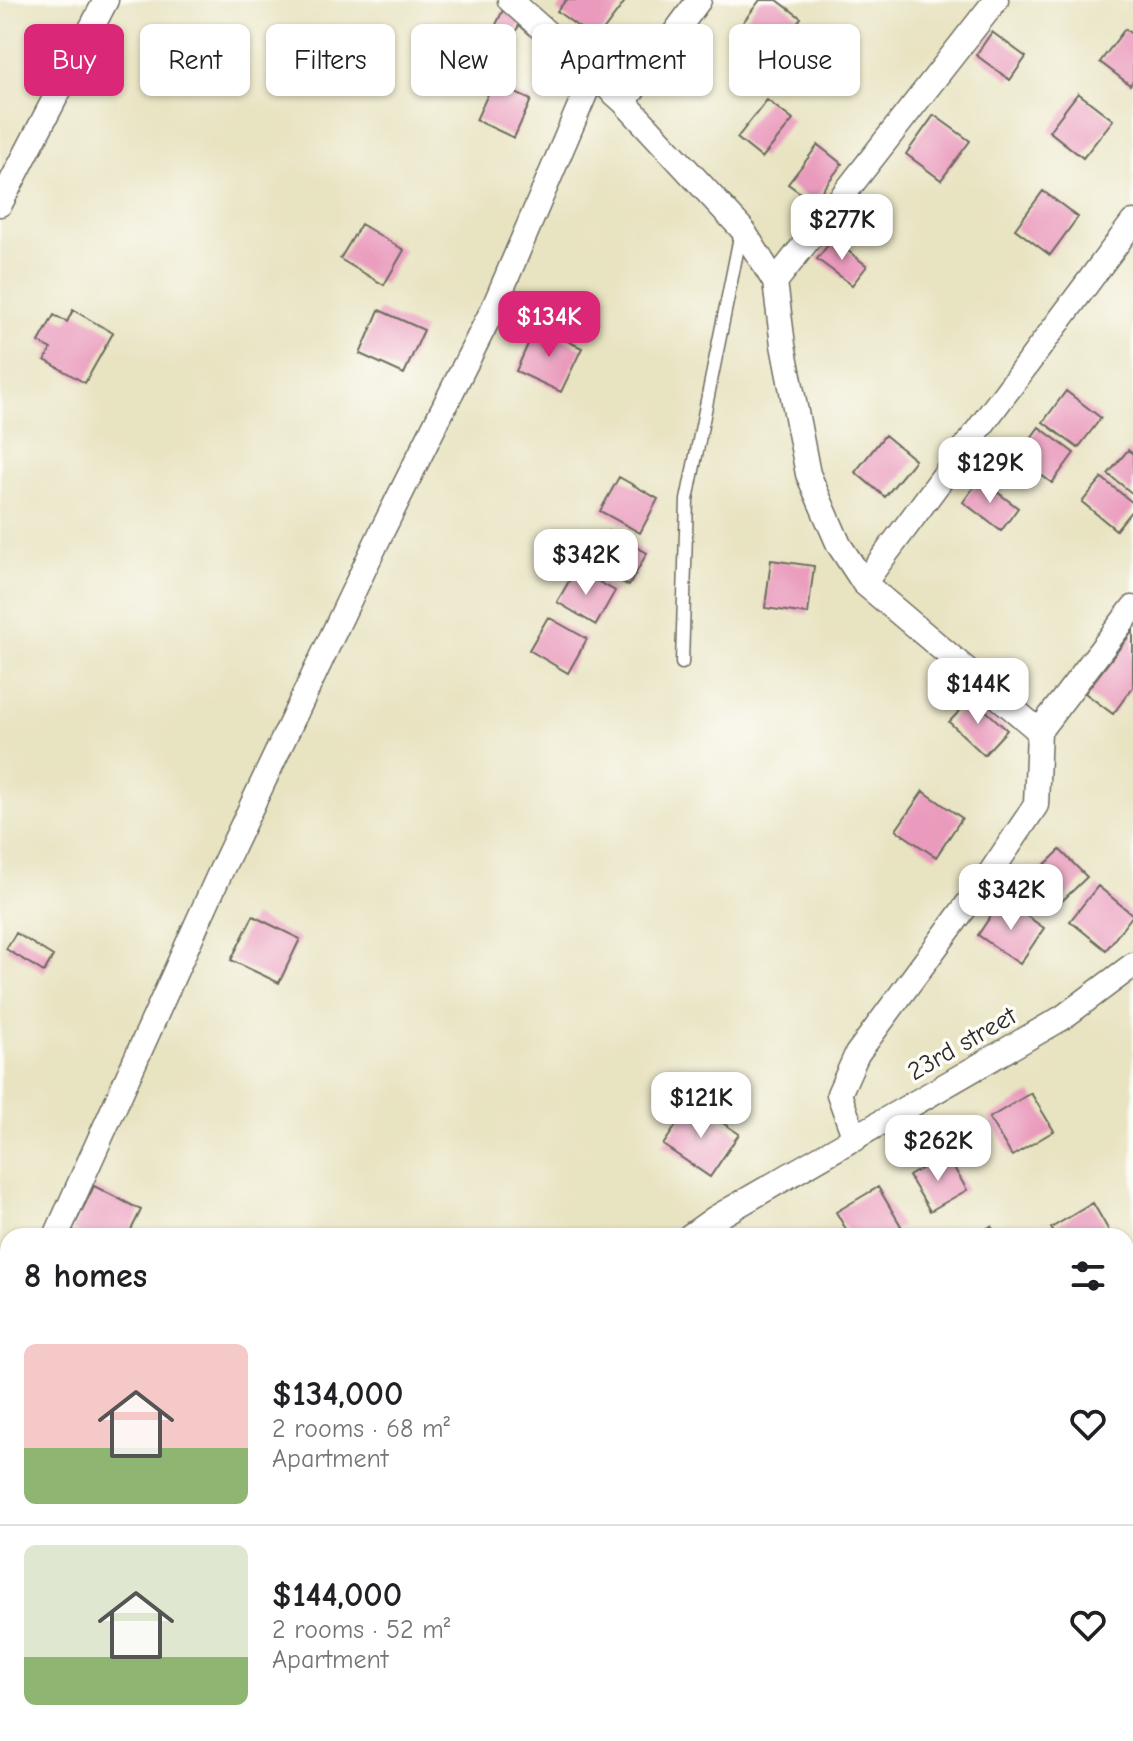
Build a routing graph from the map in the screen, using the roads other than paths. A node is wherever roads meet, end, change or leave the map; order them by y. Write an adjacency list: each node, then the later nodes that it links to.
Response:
1 (106, 0): 9 (street)
2 (510, 0): 5 (street)
3 (699, 0): 8 (street)
4 (996, 0): 12 (street)
5 (537, 24)
6 (584, 96): 19 (street)
7 (617, 96): 8 (street)
8 (624, 102): 11 (street)
9 (0, 204)
10 (1133, 222): 13 (street)
11 (742, 229): 12 (street); 15 (lane)
12 (775, 282): 13 (street)
13 (864, 583): 16 (street)
14 (1133, 608): 16 (street)
15 (682, 663)
16 (1039, 731): 18 (street)
17 (1133, 965): 18 (street, 23rd street)
18 (855, 1139): 20 (street, 23rd street)
19 (60, 1228)
20 (701, 1228)

